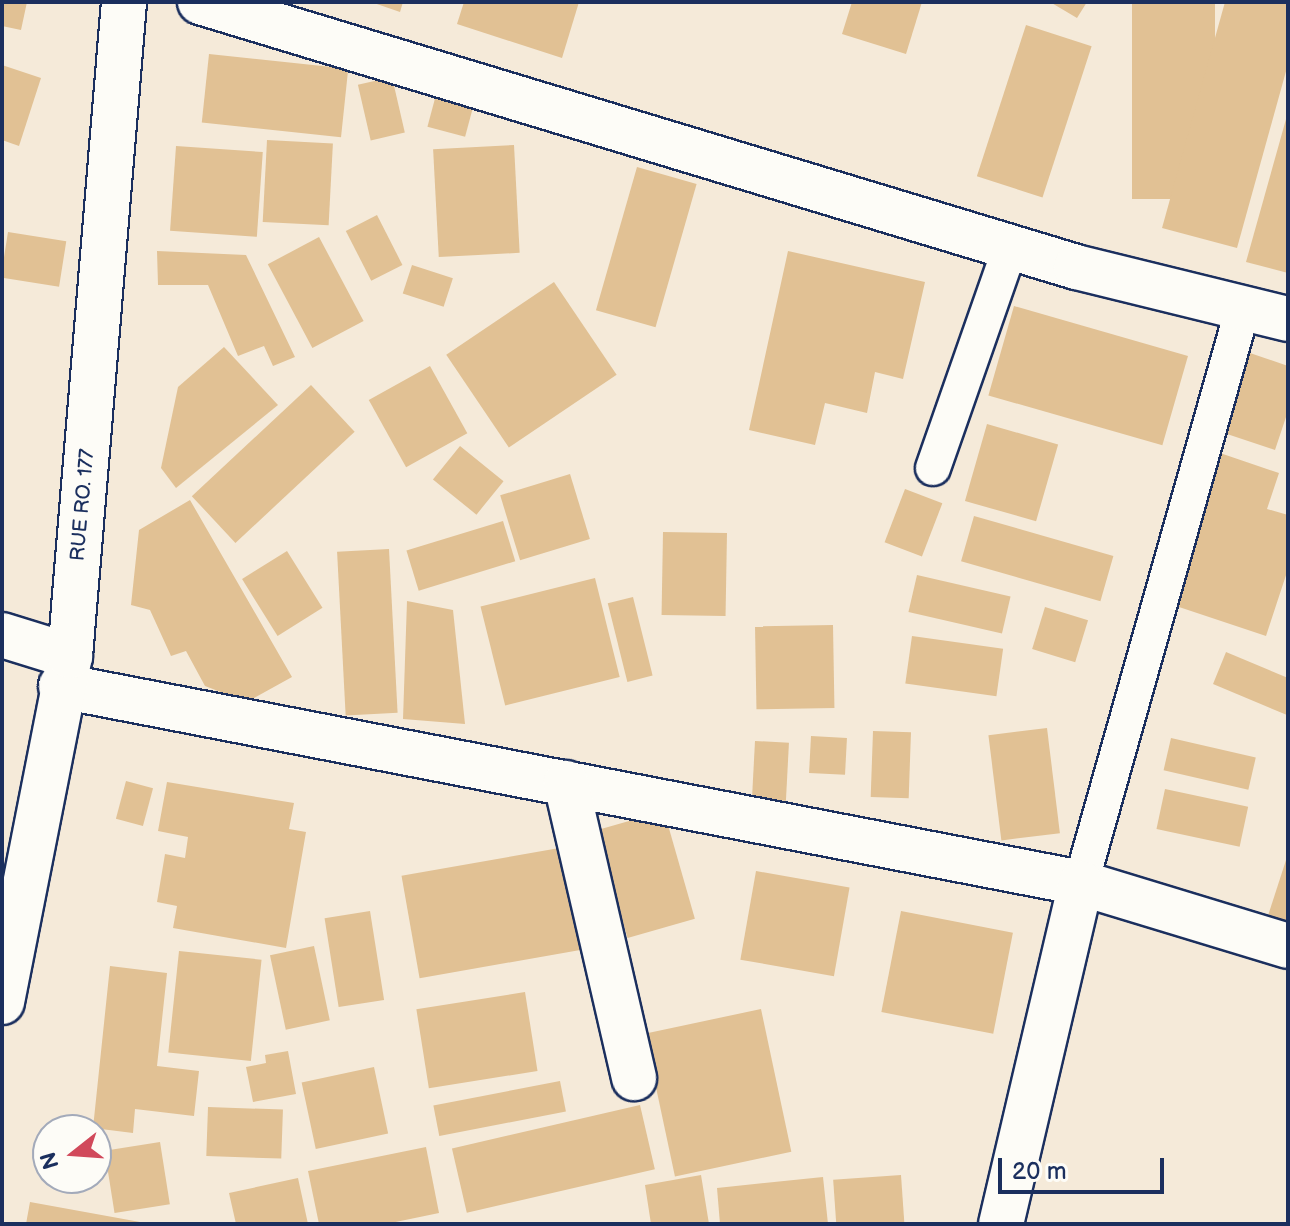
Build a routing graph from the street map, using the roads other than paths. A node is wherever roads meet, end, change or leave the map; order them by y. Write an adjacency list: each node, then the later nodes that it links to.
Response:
1 (124, 2): 8 (street, RUE RO. 177)
2 (200, 2): 3 (street)
3 (1010, 248): 4 (street); 6 (lane)
4 (1243, 308): 5 (street); 10 (lane)
5 (1288, 319)
6 (933, 468)
7 (2, 635): 8 (street)
8 (65, 671): 9 (street); 12 (street, RUE RO. 177)
9 (566, 783): 10 (street); 13 (street)
10 (1081, 883): 11 (street); 14 (street)
11 (1288, 946)
12 (2, 1002)
13 (634, 1078)
14 (1001, 1224)

